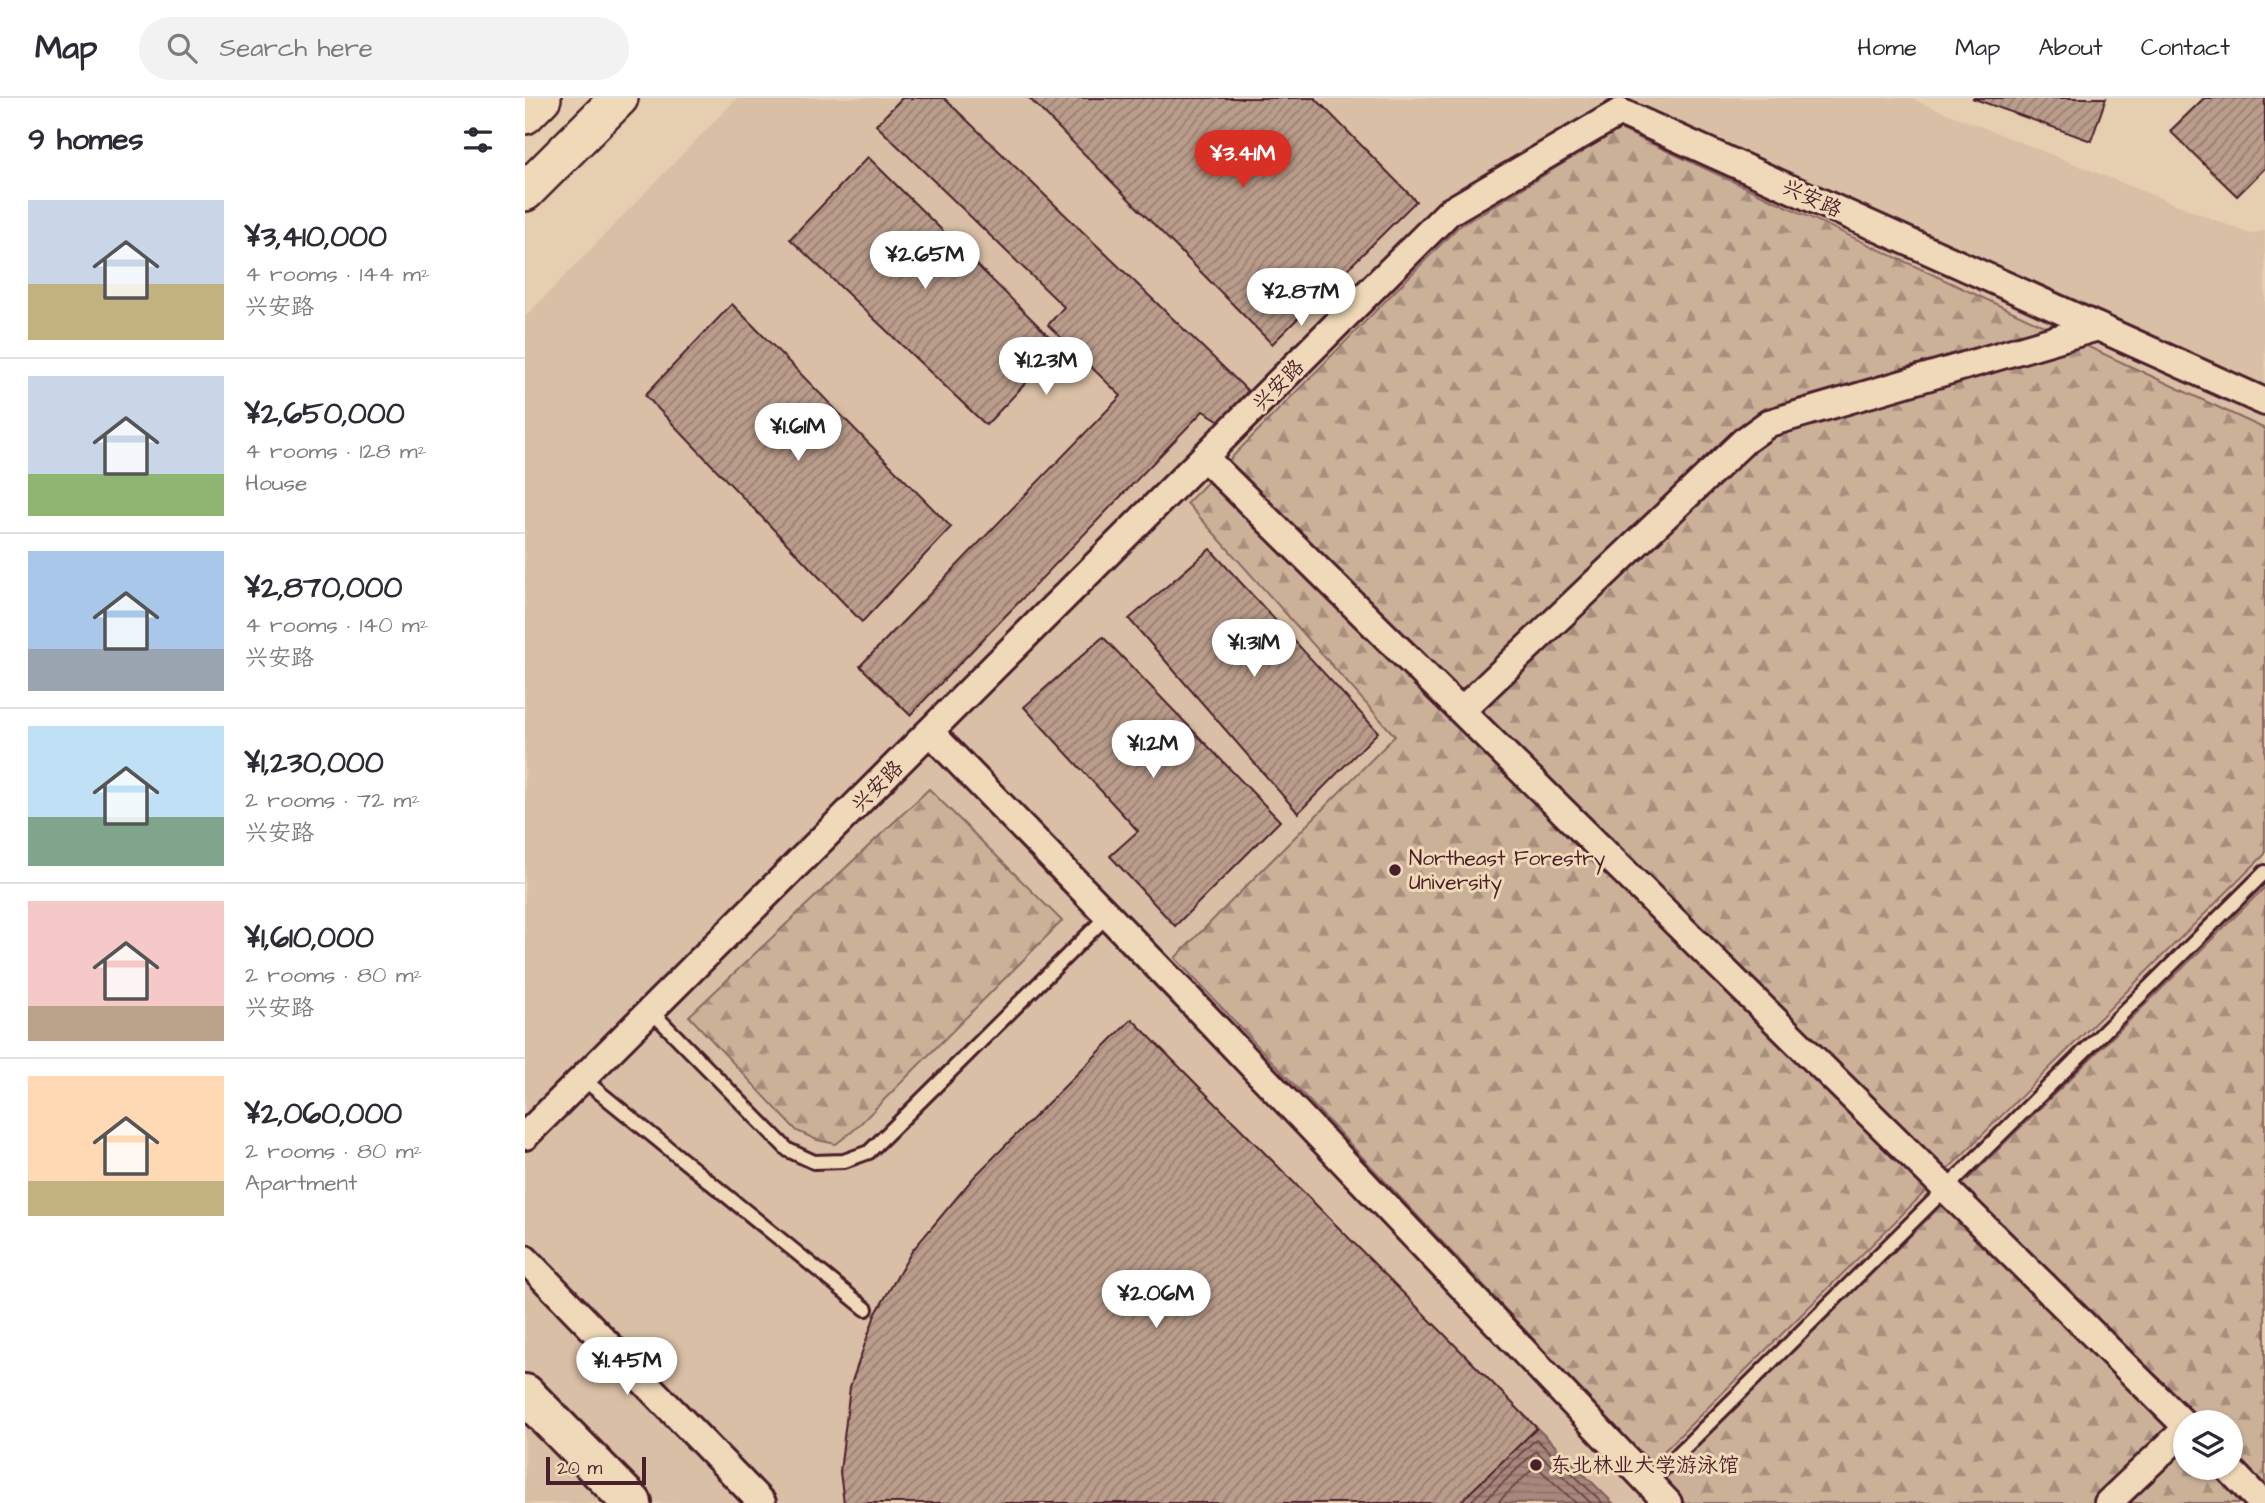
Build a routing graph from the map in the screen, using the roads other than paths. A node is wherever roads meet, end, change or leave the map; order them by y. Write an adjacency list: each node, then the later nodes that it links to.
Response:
1 (542, 98): 3 (main road)
2 (619, 98): 4 (main road)
3 (525, 115)
4 (525, 192)
5 (2098, 327): 6 (street, 兴安路); 7 (street, 兴安路); 8 (street)
6 (2265, 402)
7 (1205, 458): 8 (street); 9 (street, 兴安路)
8 (1462, 710): 15 (street)
9 (930, 732): 11 (street); 12 (street, 兴安路)
10 (2265, 872): 15 (lane)
11 (1107, 916): 12 (lane); 22 (street)
12 (651, 1011): 13 (street, 兴安路)
13 (583, 1079): 14 (street, 兴安路); 17 (lane)
14 (525, 1136)
15 (1946, 1187): 19 (street); 22 (lane)
16 (525, 1259): 25 (street)
17 (866, 1309)
18 (535, 1404): 23 (main road); 24 (main road)
19 (2173, 1415)
20 (2173, 1440): 27 (street)
21 (2240, 1480): 28 (street)
22 (1649, 1483): 26 (street)
23 (595, 1503)
24 (632, 1503)
25 (762, 1503)
26 (1668, 1503)
27 (2108, 1503)
28 (2262, 1503)

